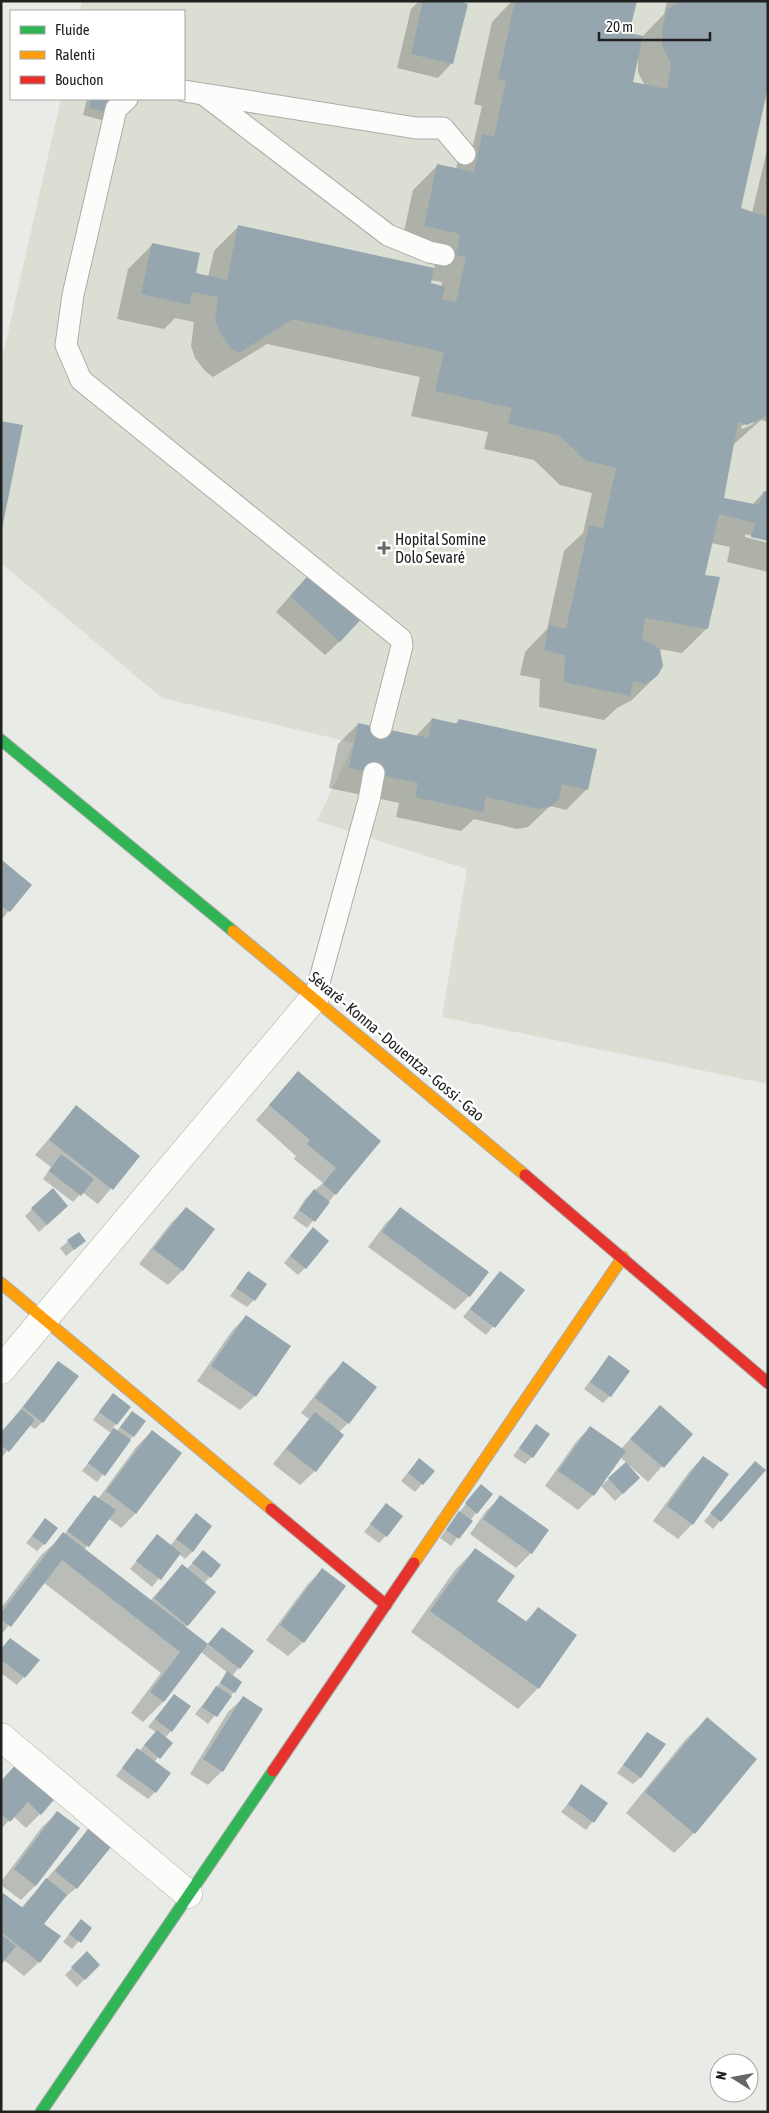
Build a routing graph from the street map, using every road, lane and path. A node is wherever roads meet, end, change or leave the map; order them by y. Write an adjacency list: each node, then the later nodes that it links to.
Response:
1 (194, 93): 3 (lane); 4 (lane)
2 (126, 100): 5 (lane)
3 (465, 154)
4 (444, 255)
5 (381, 728)
6 (1, 740): 8 (street, Sévaré - Konna - Douentza - Gossi - Gao)
7 (374, 773): 8 (lane)
8 (314, 997): 9 (street, Sévaré - Konna - Douentza - Gossi - Gao); 11 (street)
9 (622, 1257): 13 (street, Sévaré - Konna - Douentza - Gossi - Gao); 14 (street)
10 (1, 1283): 11 (street)
11 (44, 1319): 12 (street); 14 (street)
12 (1, 1370)
13 (768, 1383)
14 (386, 1605): 16 (street)
15 (1, 1737): 16 (street)
16 (188, 1894): 17 (street)
17 (41, 2112)

